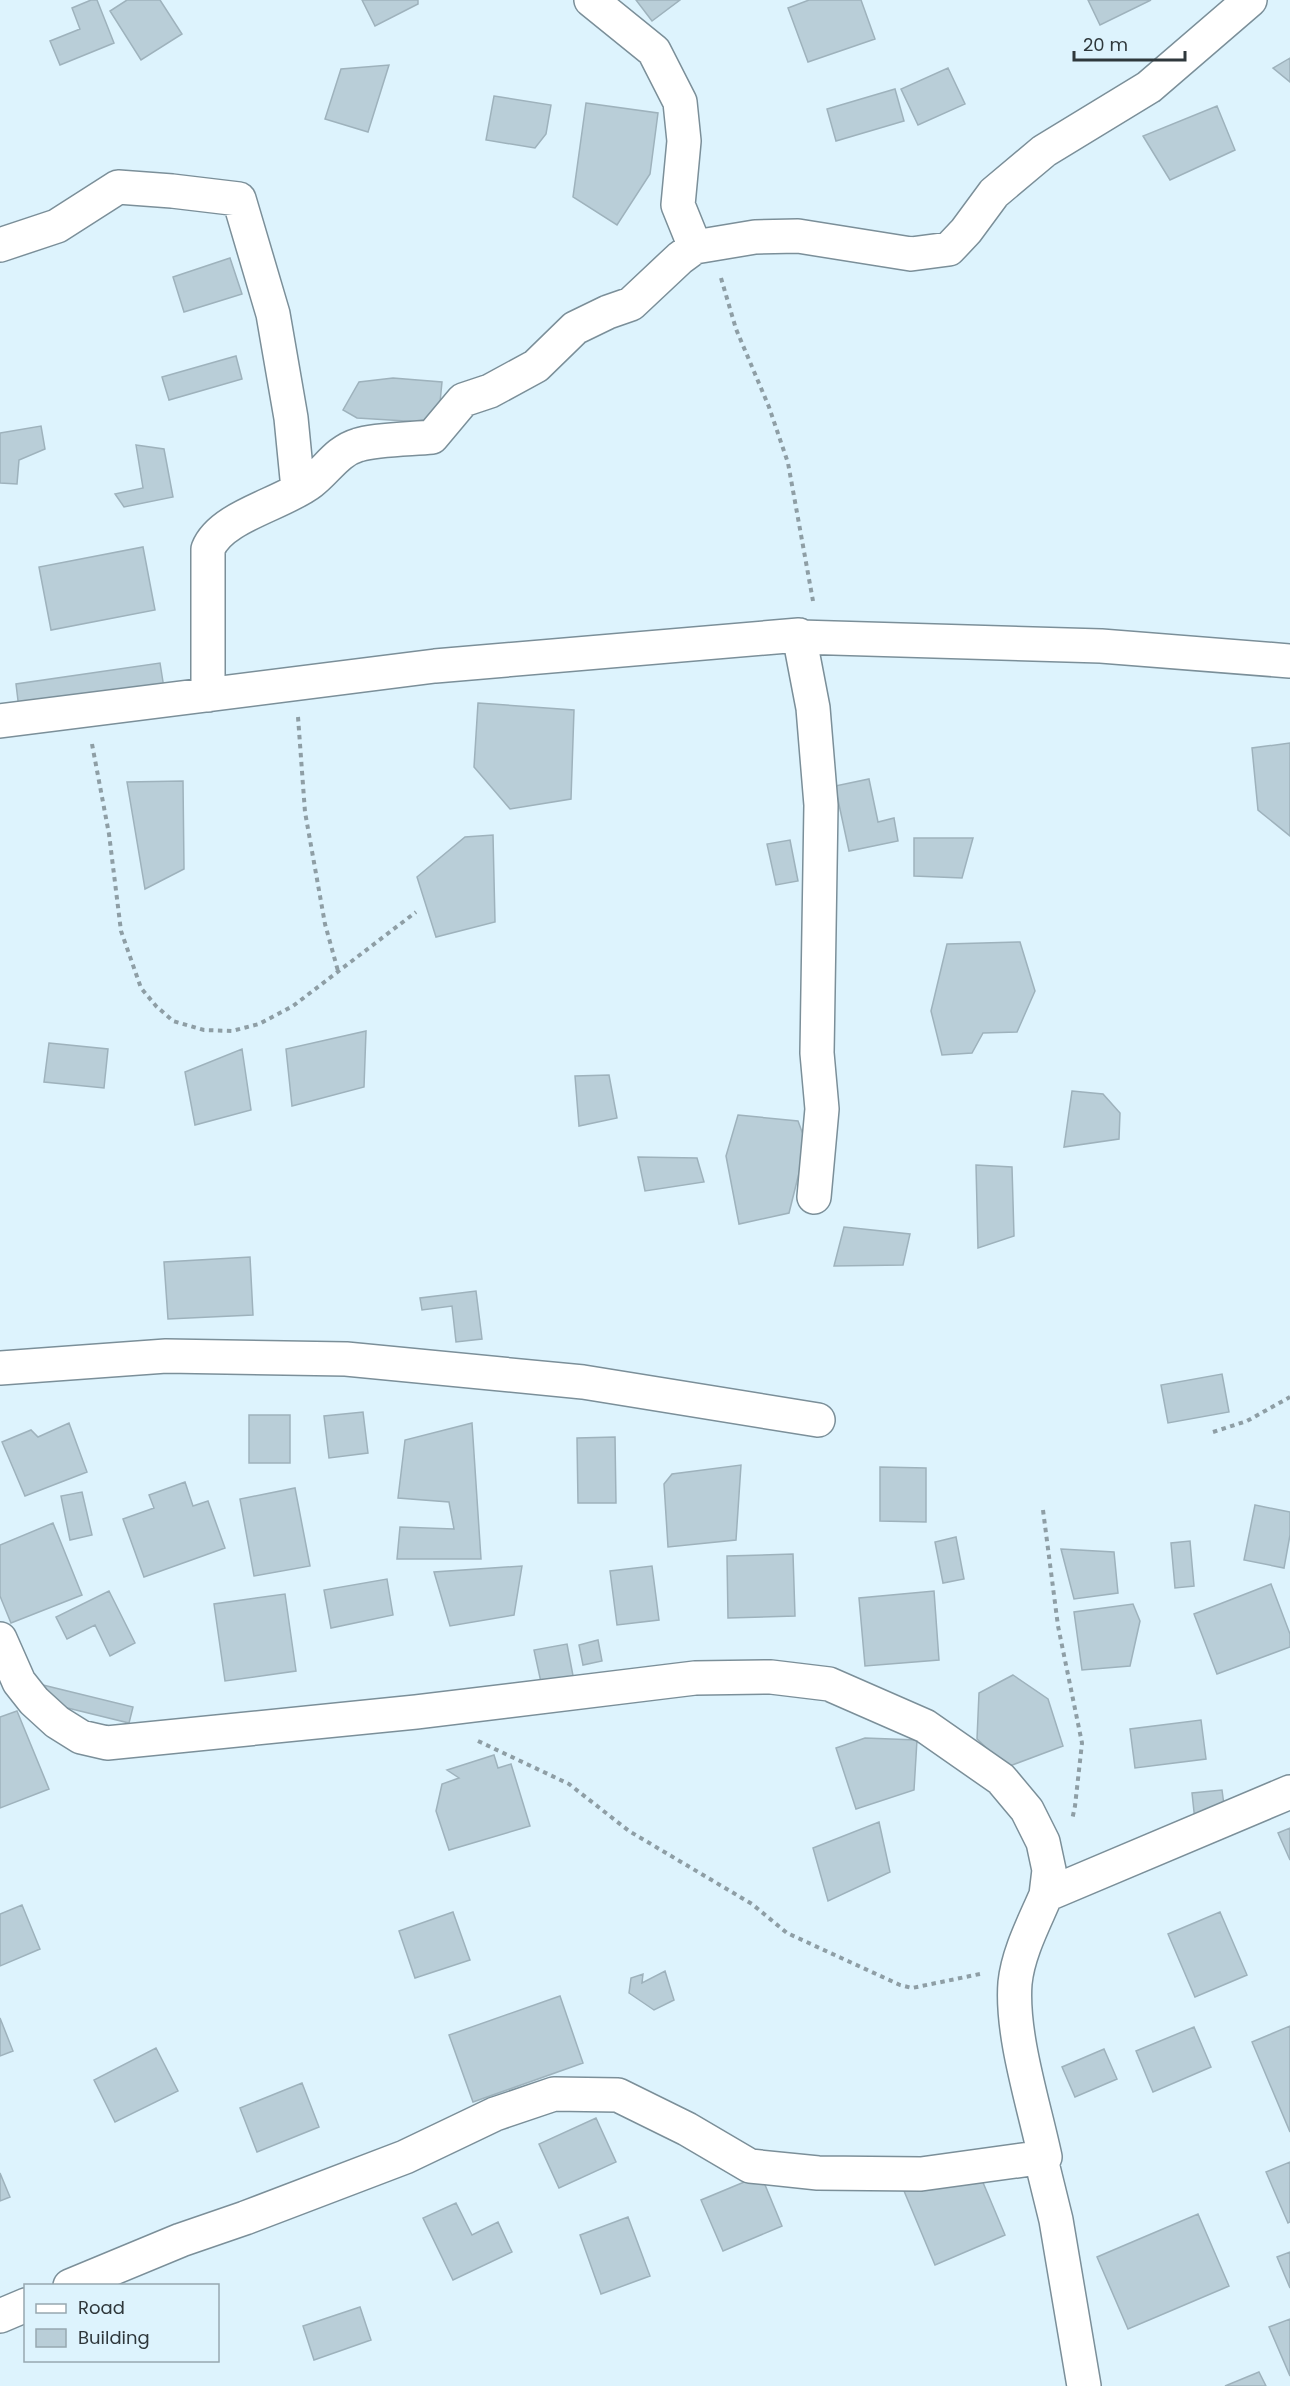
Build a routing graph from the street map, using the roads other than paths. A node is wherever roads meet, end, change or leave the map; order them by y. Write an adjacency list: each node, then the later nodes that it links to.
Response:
1 (591, 0): 4 (street)
2 (1250, 0): 4 (street)
3 (0, 245): 5 (street)
4 (706, 245): 5 (street)
5 (298, 489): 8 (street)
6 (808, 636): 7 (street); 8 (street); 10 (street)
7 (1290, 661)
8 (208, 695): 9 (street)
9 (0, 722)
10 (814, 1197)
11 (0, 1368): 12 (street)
12 (818, 1420)
13 (0, 1639): 15 (street)
14 (1290, 1792): 15 (street)
15 (1047, 1882): 16 (street)
16 (1045, 2157): 17 (street); 20 (street)
17 (75, 2284)
18 (24, 2306): 19 (street)
19 (0, 2316)
20 (1084, 2386)

